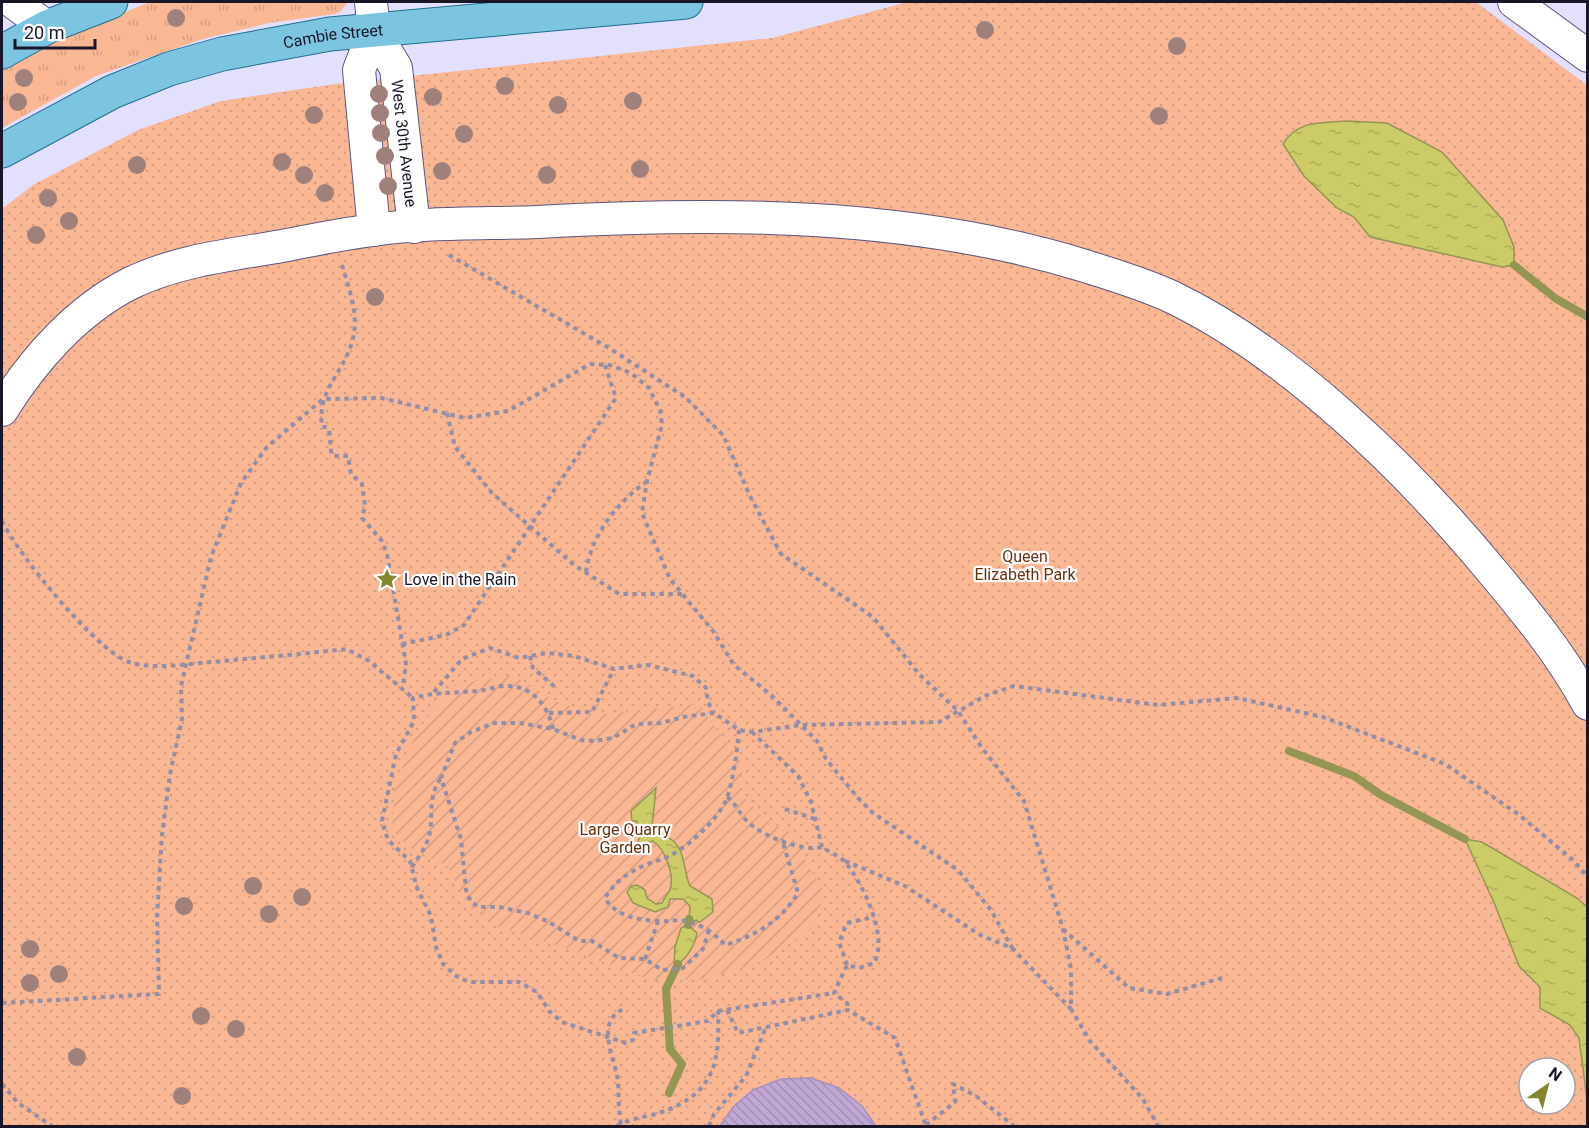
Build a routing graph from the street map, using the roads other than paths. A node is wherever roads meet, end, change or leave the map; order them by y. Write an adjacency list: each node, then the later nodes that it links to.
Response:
1 (13, 2): 6 (street)
2 (111, 2): 6 (main road)
3 (686, 2): 5 (main road, Cambie Street)
4 (1514, 2): 8 (street)
5 (373, 16): 9 (main road, Cambie Street); 10 (street, West 30th Avenue); 11 (street)
6 (47, 27): 7 (main road)
7 (2, 52)
8 (1587, 56)
9 (2, 152)
10 (414, 227): 11 (street); 13 (street)
11 (374, 230): 12 (street)
12 (2, 411)
13 (1587, 704)

